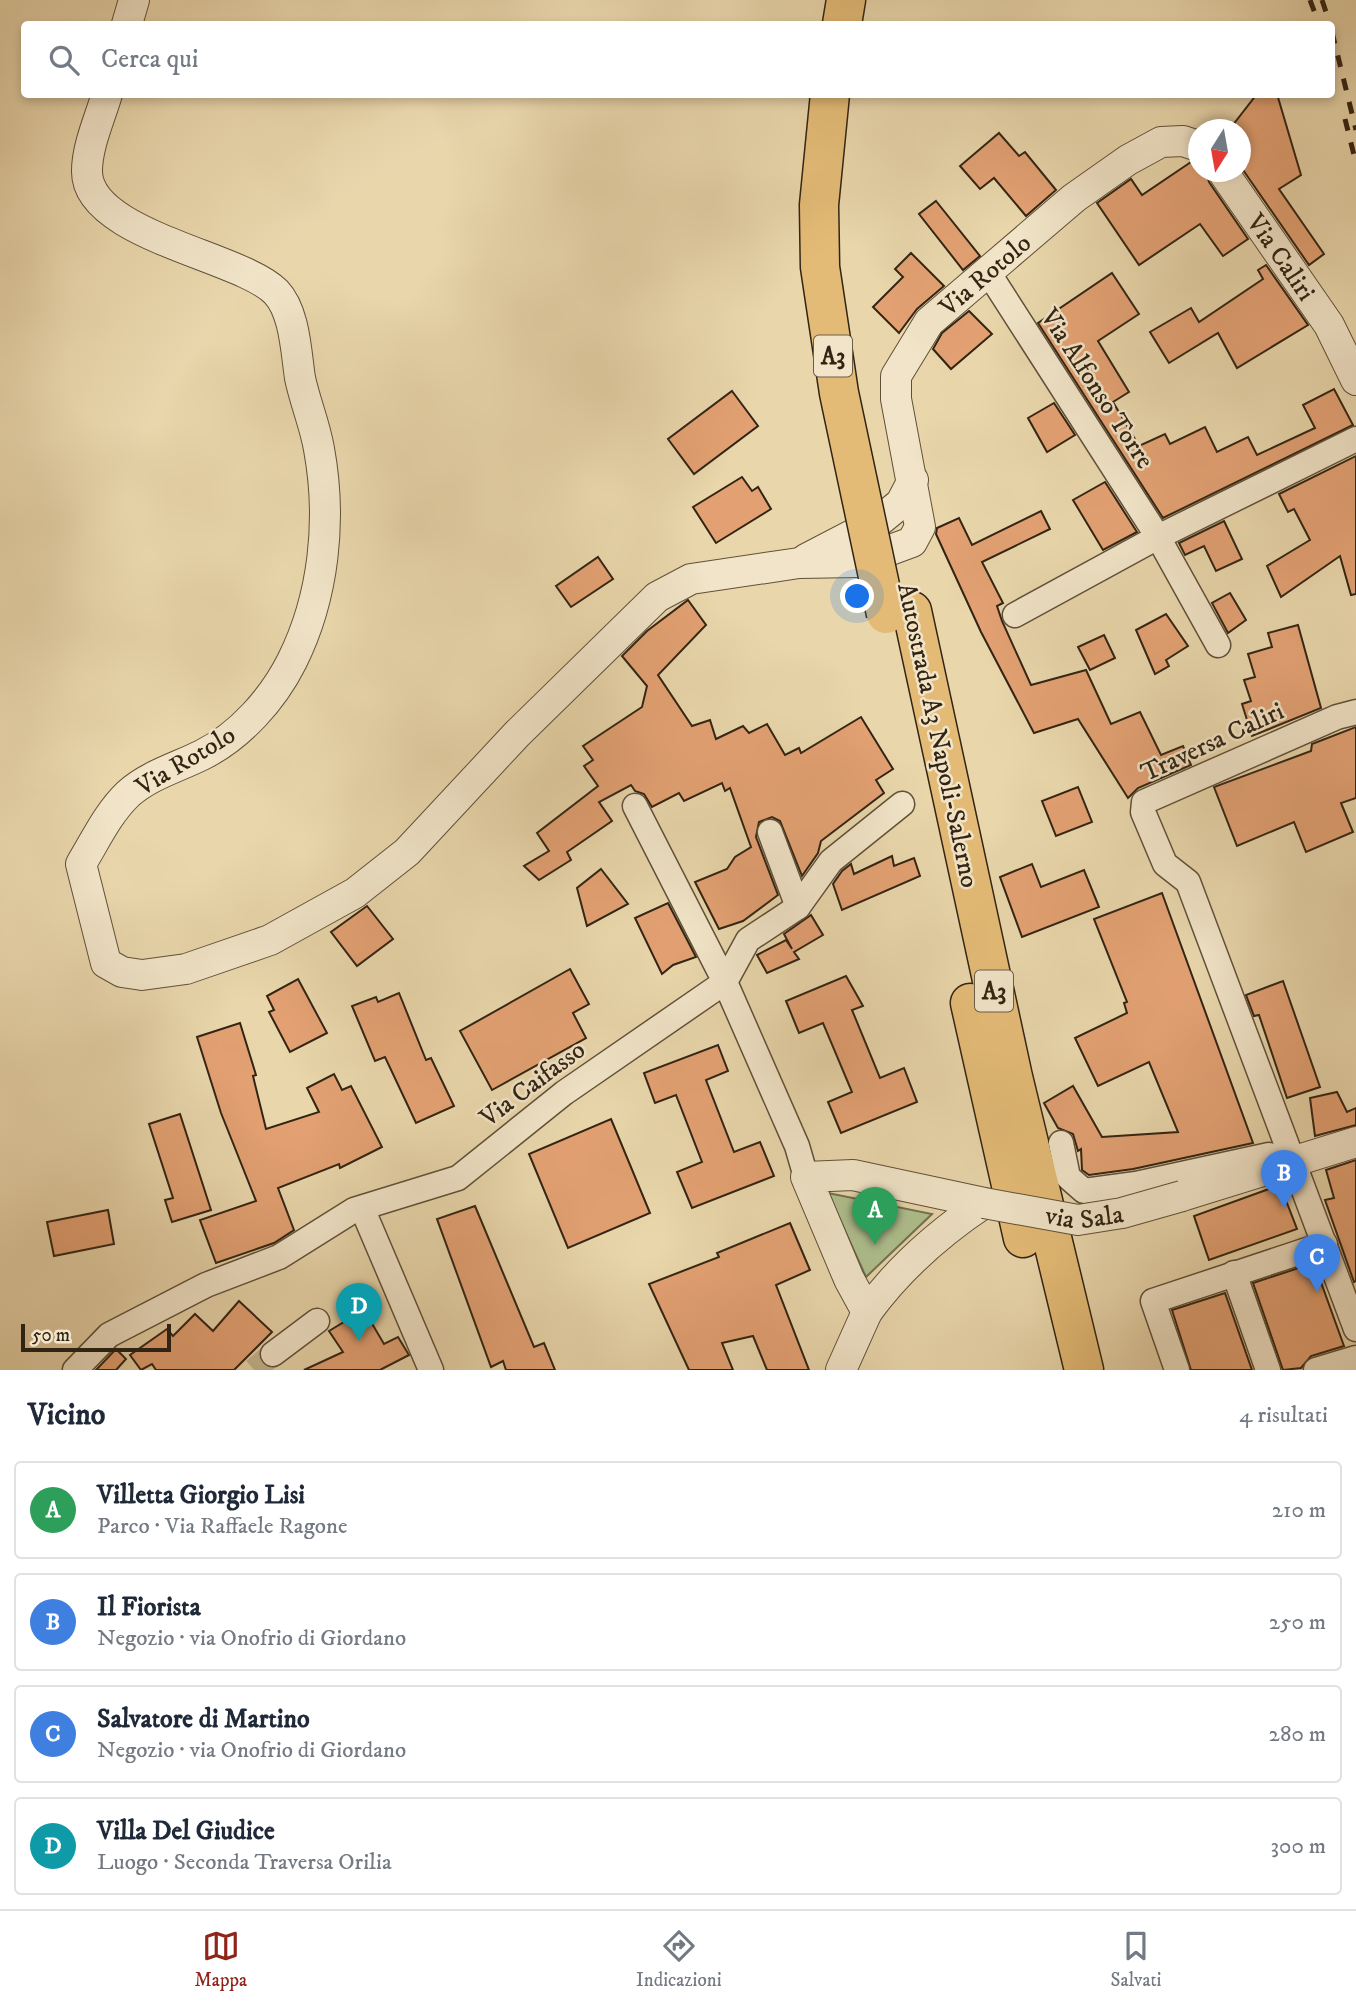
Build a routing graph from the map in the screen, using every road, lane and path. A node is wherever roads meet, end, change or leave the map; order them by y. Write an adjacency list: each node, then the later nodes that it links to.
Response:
1 (134, 0): 4 (street)
2 (846, 0): 5 (highway)
3 (872, 0): 6 (highway)
4 (128, 21)
5 (842, 21)
6 (868, 21)
7 (106, 98): 12 (street, Via Rotolo)
8 (830, 98): 16 (highway, Autostrada A3 Napoli-Salerno / A3, bridge)
9 (855, 98): 16 (highway, Autostrada A3 Napoli-Salerno / A3)
10 (1188, 144): 12 (street, Via Rotolo)
11 (1230, 182): 13 (street, Via Caliri)
12 (988, 272): 15 (street, Via Alfonso Torre)
13 (1356, 380)
14 (1356, 439): 15 (street)
15 (1158, 537): 17 (street); 18 (street)
16 (899, 612): 43 (highway, Autostrada A3 Napoli-Salerno / A3); 44 (highway, Autostrada A3 Napoli-Salerno / A3)
17 (1015, 615)
18 (1218, 645)
19 (1356, 712): 28 (street, Traversa Caliri)
20 (902, 804): 23 (street)
21 (635, 806): 24 (street)
22 (770, 832): 23 (street)
23 (798, 907): 24 (street)
24 (725, 982): 27 (street); 32 (street, Via Caifasso)
25 (1356, 1142): 28 (street)
26 (1061, 1143): 28 (street)
27 (797, 1146): 29 (street); 30 (street)
28 (1294, 1162): 31 (street, via Sala, bridge); 33 (street)
29 (853, 1175): 30 (street, via Sala); 31 (street, via Sala)
30 (806, 1177): 35 (street)
31 (984, 1203): 35 (street)
32 (362, 1208): 40 (street, Via Caifasso); 41 (street)
33 (1325, 1244): 34 (street); 37 (street)
34 (1234, 1273): 45 (street); 46 (street)
35 (867, 1311): 42 (street)
36 (317, 1321): 38 (street)
37 (1356, 1329)
38 (272, 1354)
39 (1356, 1358): 47 (street)
40 (75, 1370)
41 (431, 1370)
42 (841, 1370)
43 (1057, 1370)
44 (1084, 1370)
45 (1177, 1370)
46 (1268, 1370)
47 (1316, 1370)

